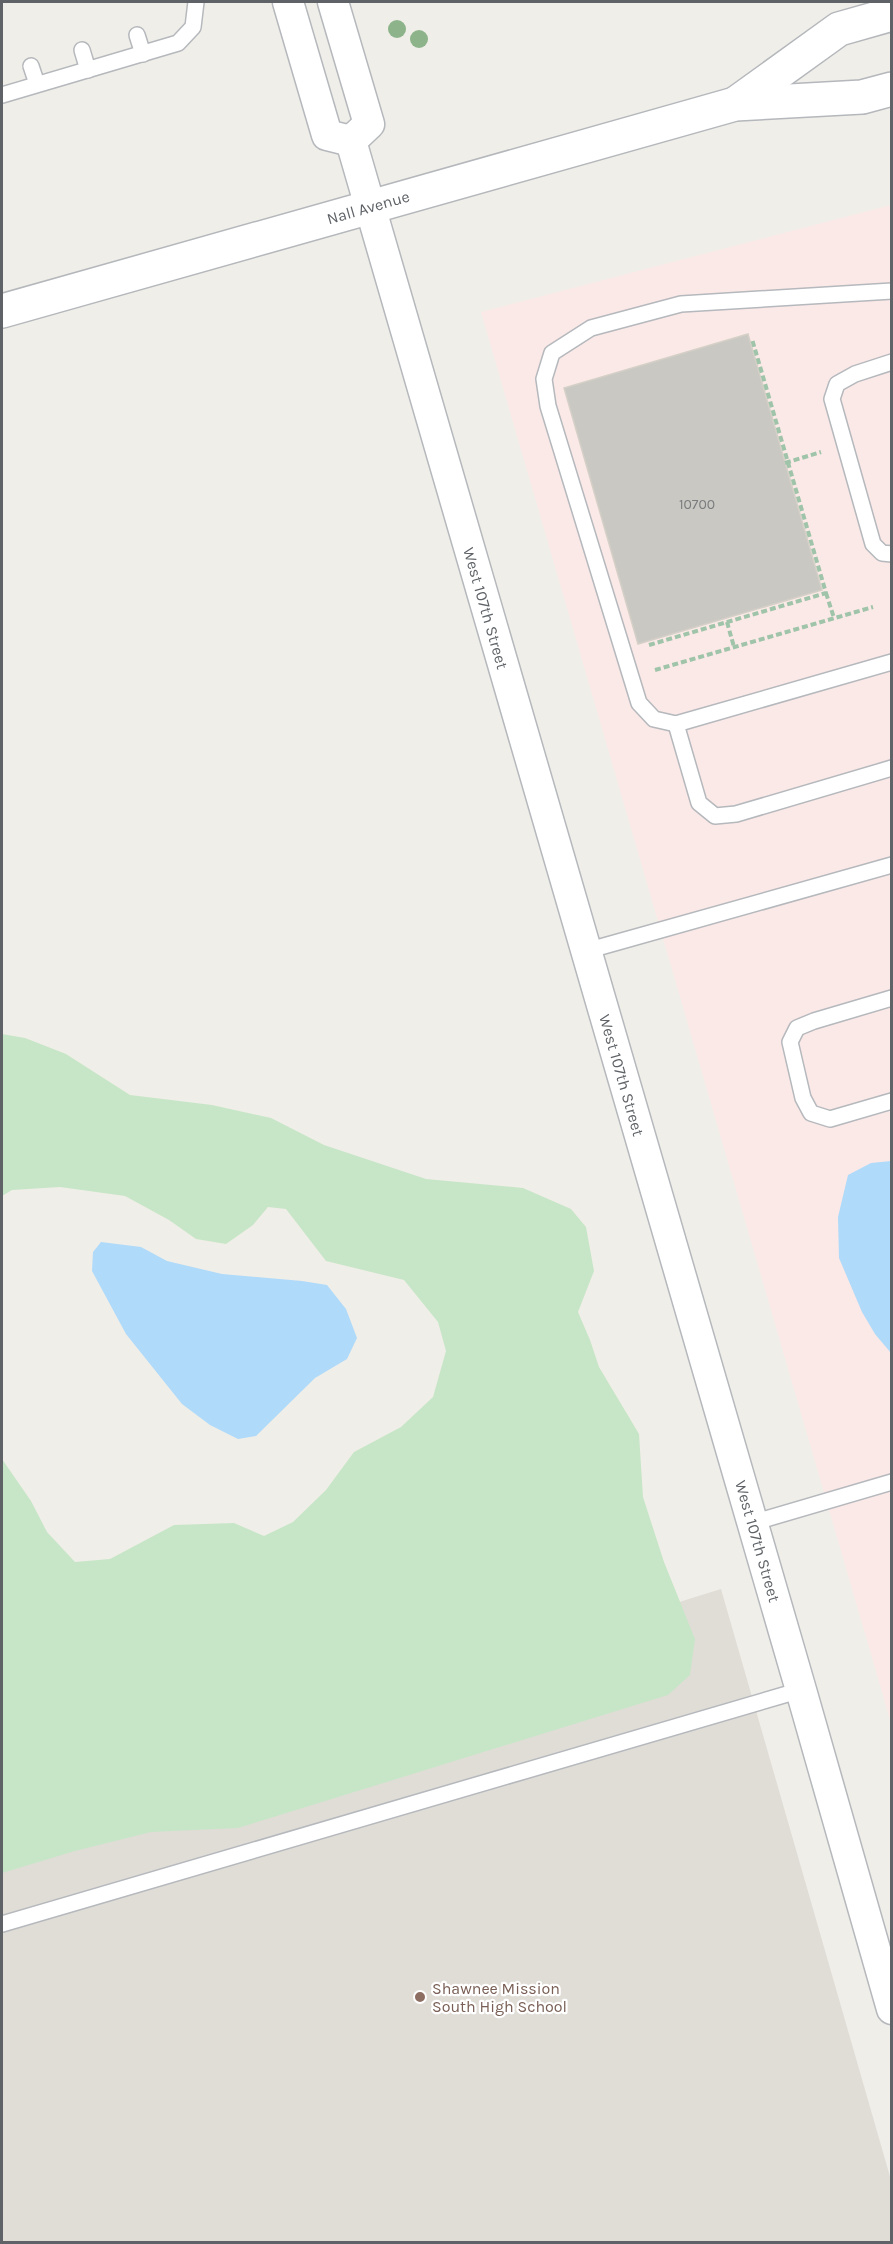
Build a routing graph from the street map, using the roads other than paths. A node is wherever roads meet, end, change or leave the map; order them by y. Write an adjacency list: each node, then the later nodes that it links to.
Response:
1 (196, 2): 7 (lane)
2 (288, 2): 14 (street)
3 (333, 2): 14 (street)
4 (891, 14): 13 (main road, Nall Avenue)
5 (137, 35): 7 (lane)
6 (82, 50): 9 (lane)
7 (143, 54): 9 (lane)
8 (31, 66): 10 (lane)
9 (88, 70): 10 (lane)
10 (37, 84): 12 (lane)
11 (891, 89): 13 (main road, Nall Avenue)
12 (2, 95)
13 (735, 104): 15 (main road, Nall Avenue)
14 (351, 141): 15 (street, West 107th Street)
15 (369, 206): 17 (main road, Nall Avenue); 24 (street, West 107th Street)
16 (891, 291): 21 (lane)
17 (2, 311)
18 (891, 362): 19 (lane)
19 (891, 554)
20 (891, 662): 21 (lane)
21 (676, 724): 22 (lane)
22 (891, 768)
23 (891, 865): 24 (lane)
24 (586, 951): 28 (street, West 107th Street)
25 (891, 998): 26 (lane)
26 (891, 1101)
27 (891, 1482): 28 (lane)
28 (753, 1523): 29 (street, West 107th Street)
29 (801, 1690): 30 (lane); 31 (street, West 107th Street)
30 (2, 1924)
31 (891, 2009)

